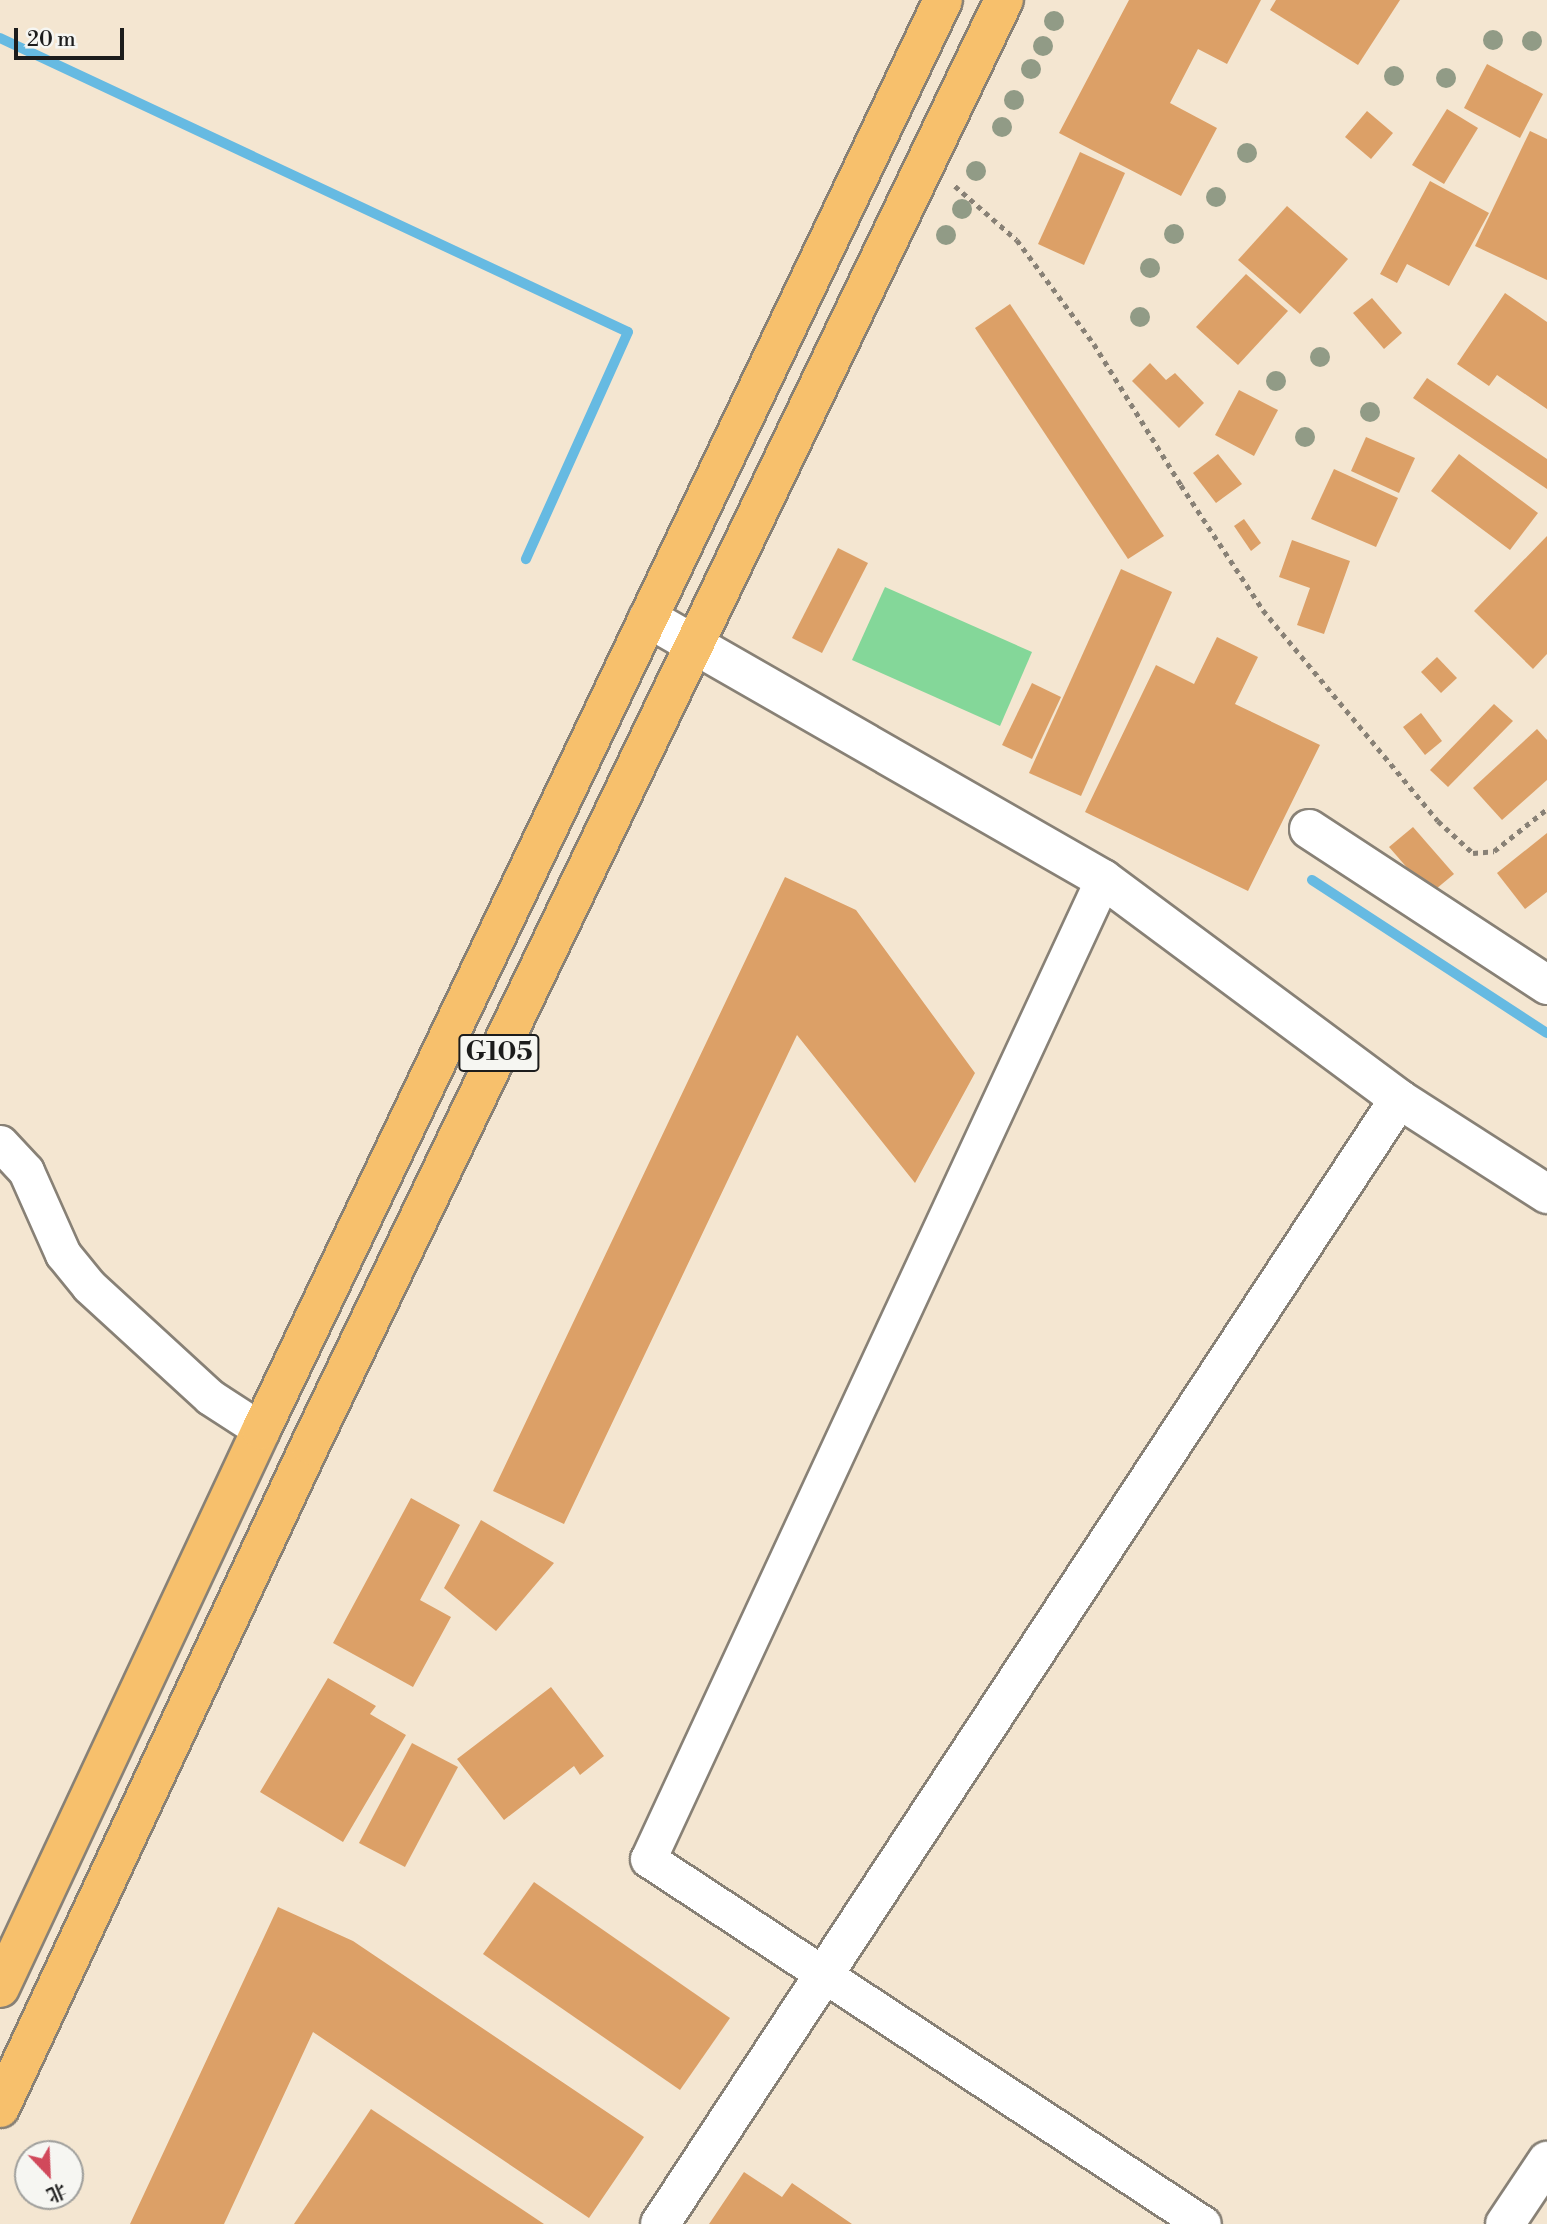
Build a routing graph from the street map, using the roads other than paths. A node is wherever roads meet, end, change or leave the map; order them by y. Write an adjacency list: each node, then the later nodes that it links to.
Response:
1 (943, 0): 3 (highway, G105)
2 (1004, 0): 4 (highway, G105)
3 (648, 618): 4 (street); 11 (highway, G105)
4 (695, 644): 6 (street); 14 (highway, G105)
5 (1309, 829): 7 (street)
6 (1103, 879): 8 (street); 12 (street)
7 (1547, 985)
8 (1399, 1099): 10 (street); 12 (street)
9 (0, 1143): 11 (street)
10 (1547, 1194)
11 (261, 1430): 13 (highway, G105)
12 (824, 1974): 16 (street); 17 (street)
13 (0, 1988)
14 (0, 2108)
15 (1547, 2161): 18 (street)
16 (660, 2224)
17 (1203, 2224)
18 (1505, 2224)

